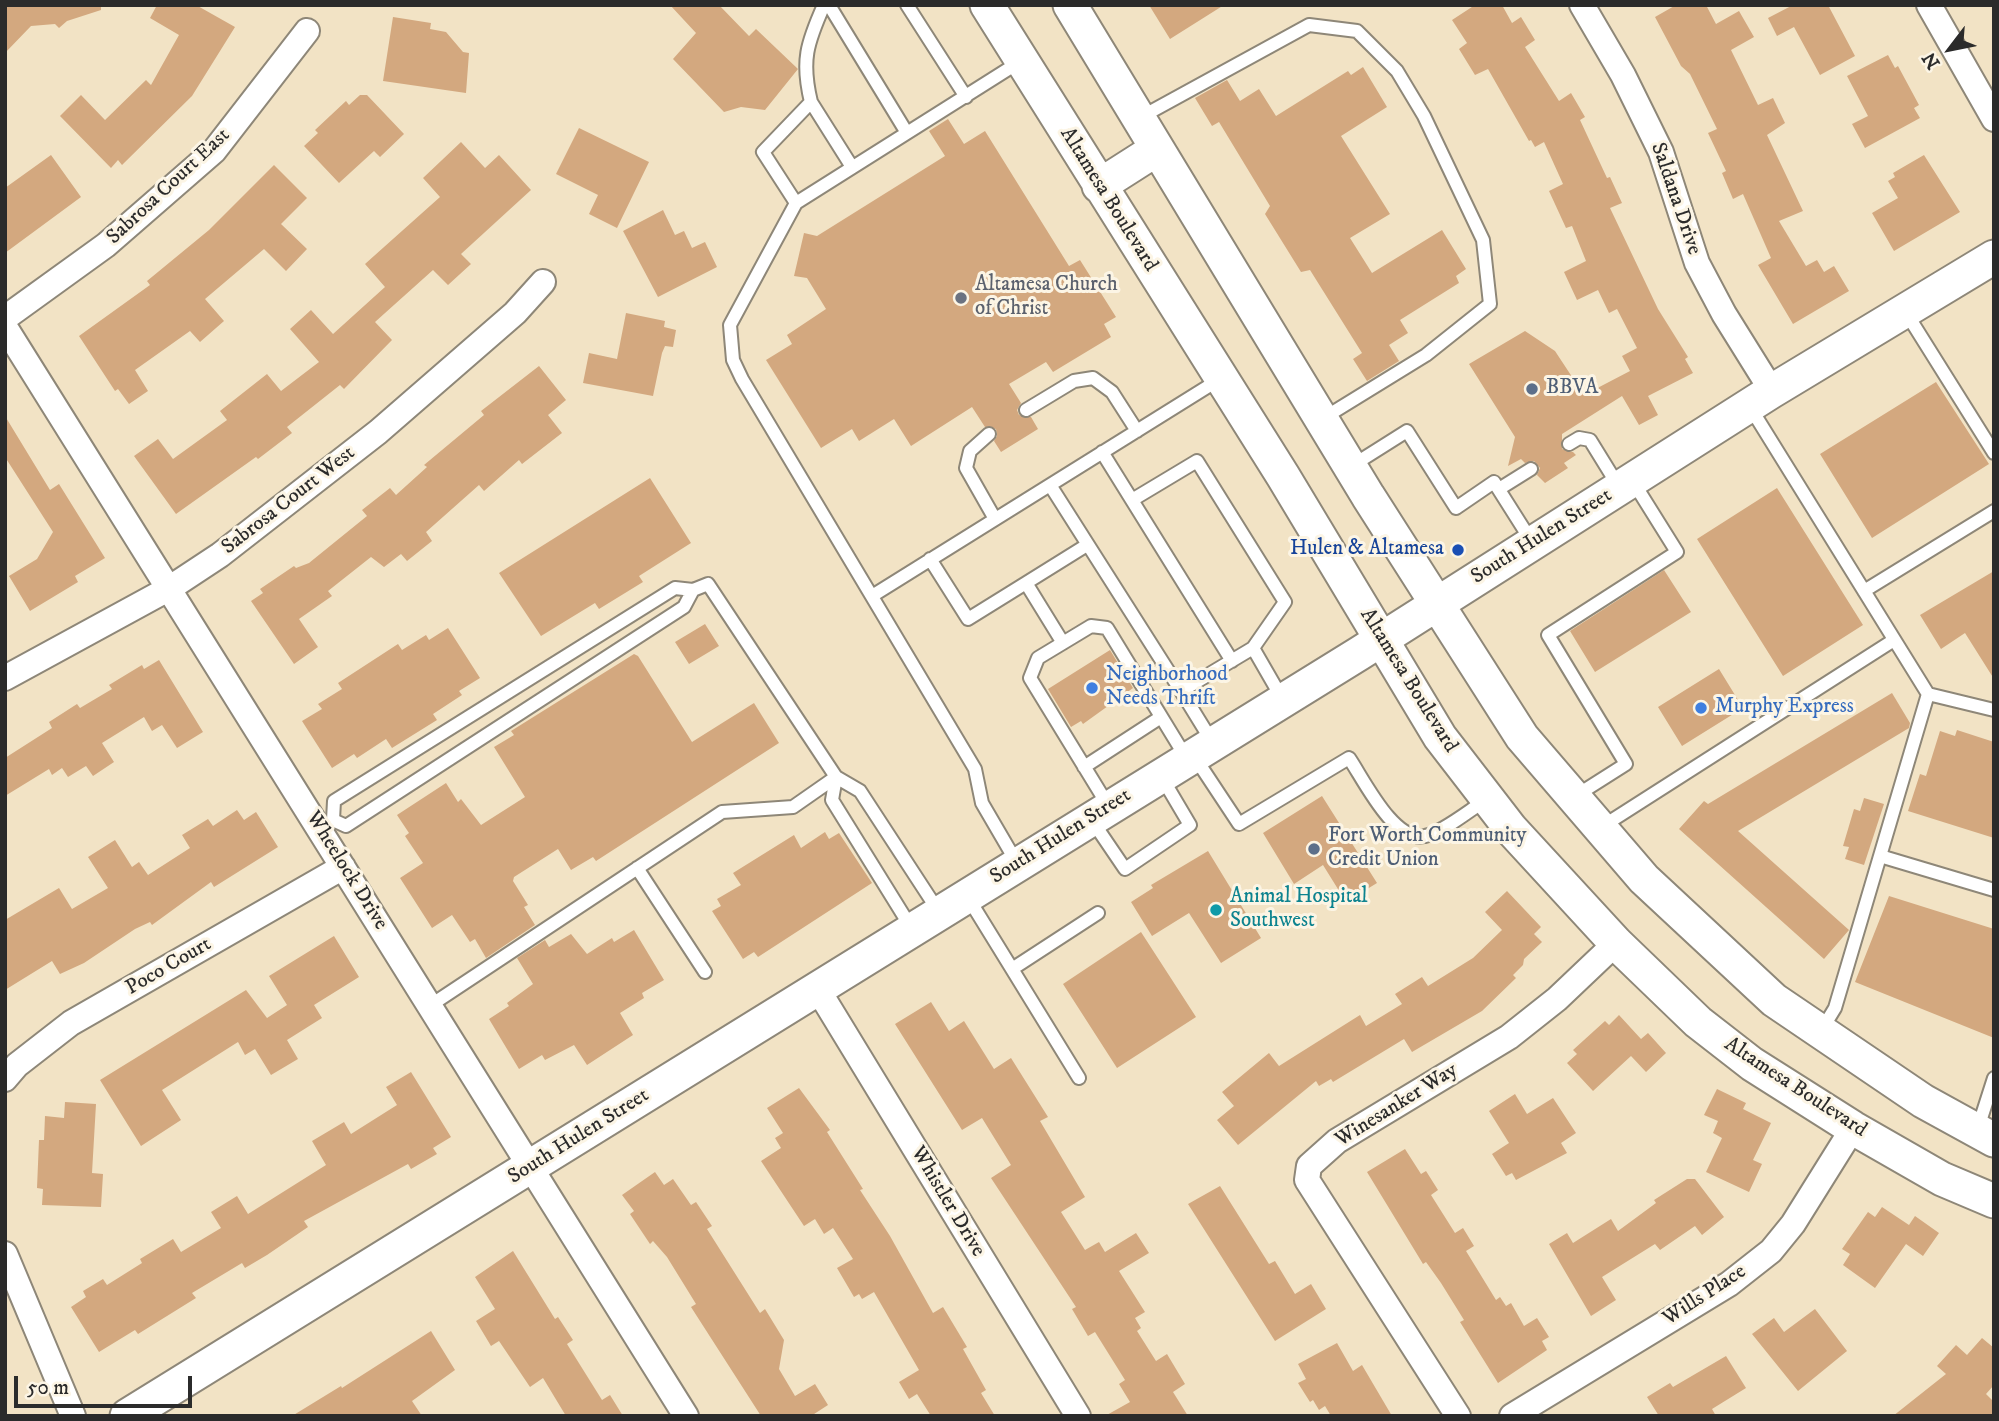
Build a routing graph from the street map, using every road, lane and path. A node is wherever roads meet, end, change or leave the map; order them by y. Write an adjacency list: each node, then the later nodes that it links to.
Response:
1 (826, 5): 10 (lane); 13 (lane)
2 (907, 5): 9 (lane)
3 (987, 5): 8 (main road, Altamesa Boulevard)
4 (1070, 5): 11 (main road)
5 (1582, 5): 24 (street, Saldana Drive)
6 (1929, 5): 12 (street)
7 (307, 31): 21 (street, Sabrosa Court East)
8 (1021, 61): 9 (lane); 16 (main road, Altamesa Boulevard)
9 (966, 97): 13 (lane)
10 (811, 102): 15 (lane); 17 (lane)
11 (1138, 118): 14 (main road); 26 (lane)
12 (1994, 119)
13 (907, 133): 15 (lane)
14 (1157, 149): 16 (main road); 26 (main road)
15 (852, 167): 17 (lane)
16 (1099, 186): 23 (main road, Altamesa Boulevard)
17 (796, 203): 47 (lane)
18 (1994, 257): 20 (main road, South Hulen Street)
19 (543, 282): 44 (street, Sabrosa Court West)
20 (1905, 311): 24 (main road, South Hulen Street); 31 (lane)
21 (5, 318)
22 (5, 327): 44 (street, Wheelock Drive)
23 (1221, 379): 27 (lane); 49 (main road, Altamesa Boulevard)
24 (1760, 398): 34 (main road, South Hulen Street); 46 (lane)
25 (1026, 410): 27 (lane)
26 (1321, 420): 32 (main road)
27 (1137, 431): 30 (lane)
28 (989, 434): 39 (lane)
29 (1569, 444): 34 (lane)
30 (1102, 452): 35 (lane); 37 (lane)
31 (1994, 453)
32 (1350, 467): 36 (lane); 48 (main road)
33 (1531, 469): 36 (lane)
34 (1625, 484): 40 (main road, South Hulen Street); 63 (lane)
35 (1050, 485): 39 (lane); 41 (lane)
36 (1499, 489): 40 (lane)
37 (1132, 500): 52 (lane); 53 (lane)
38 (1994, 511): 46 (lane)
39 (995, 519): 42 (lane)
40 (1532, 542): 48 (main road, South Hulen Street)
41 (1087, 545): 43 (lane); 55 (lane)
42 (930, 559): 43 (lane); 47 (lane)
43 (1026, 583): 51 (lane)
44 (170, 588): 54 (street, Sabrosa Court West); 66 (street, Wheelock Drive)
45 (693, 590): 62 (lane); 66 (lane); 66 (lane)
46 (1864, 591): 50 (lane)
47 (872, 596): 69 (lane)
48 (1437, 603): 49 (main road, South Hulen Street); 63 (main road)
49 (1381, 639): 57 (main road, South Hulen Street); 64 (main road, Altamesa Boulevard)
50 (1894, 639): 56 (lane); 67 (lane)
51 (1063, 643): 59 (lane); 61 (lane)
52 (1252, 648): 53 (lane); 57 (lane)
53 (1232, 661): 55 (lane)
54 (5, 678)
55 (1181, 691): 60 (lane)
56 (1928, 694): 58 (lane); 68 (lane)
57 (1283, 700): 60 (main road, South Hulen Street)
58 (1994, 710)
59 (1161, 717): 60 (lane); 61 (lane)
60 (1189, 758): 64 (lane); 65 (main road, South Hulen Street); 65 (lane)
61 (1084, 767): 65 (lane)
62 (836, 778): 71 (lane); 73 (lane); 73 (lane)
63 (1573, 797): 67 (main road)
64 (1488, 799): 75 (main road, Altamesa Boulevard)
65 (1100, 813): 69 (main road, South Hulen Street)
66 (326, 824): 70 (street, Wheelock Drive)
67 (1600, 828): 80 (main road)
68 (1880, 856): 72 (lane); 80 (lane)
69 (1018, 864): 73 (main road, South Hulen Street)
70 (343, 867): 79 (street, Wheelock Drive); 83 (street, Poco Court)
71 (637, 868): 77 (lane); 79 (lane)
72 (1994, 890)
73 (940, 912): 76 (lane); 78 (main road, South Hulen Street)
74 (1098, 913): 76 (lane)
75 (1616, 943): 84 (main road, Altamesa Boulevard); 93 (street, Winesanker Way)
76 (1012, 969): 81 (lane)
77 (705, 972)
78 (817, 988): 86 (main road, South Hulen Street); 92 (street, Whistler Drive)
79 (430, 1005): 86 (street, Wheelock Drive)
80 (1821, 1032): 85 (main road)
81 (1079, 1078)
82 (1994, 1078): 85 (lane)
83 (5, 1079)
84 (1853, 1128): 87 (main road, Altamesa Boulevard); 94 (street, Wills Place)
85 (1985, 1136)
86 (533, 1166): 90 (main road, South Hulen Street); 91 (street, Wheelock Drive)
87 (1994, 1201)
88 (5, 1254): 89 (street)
89 (73, 1416)
90 (127, 1416)
91 (686, 1416)
92 (1078, 1416)
93 (1458, 1416)
94 (1512, 1416)

